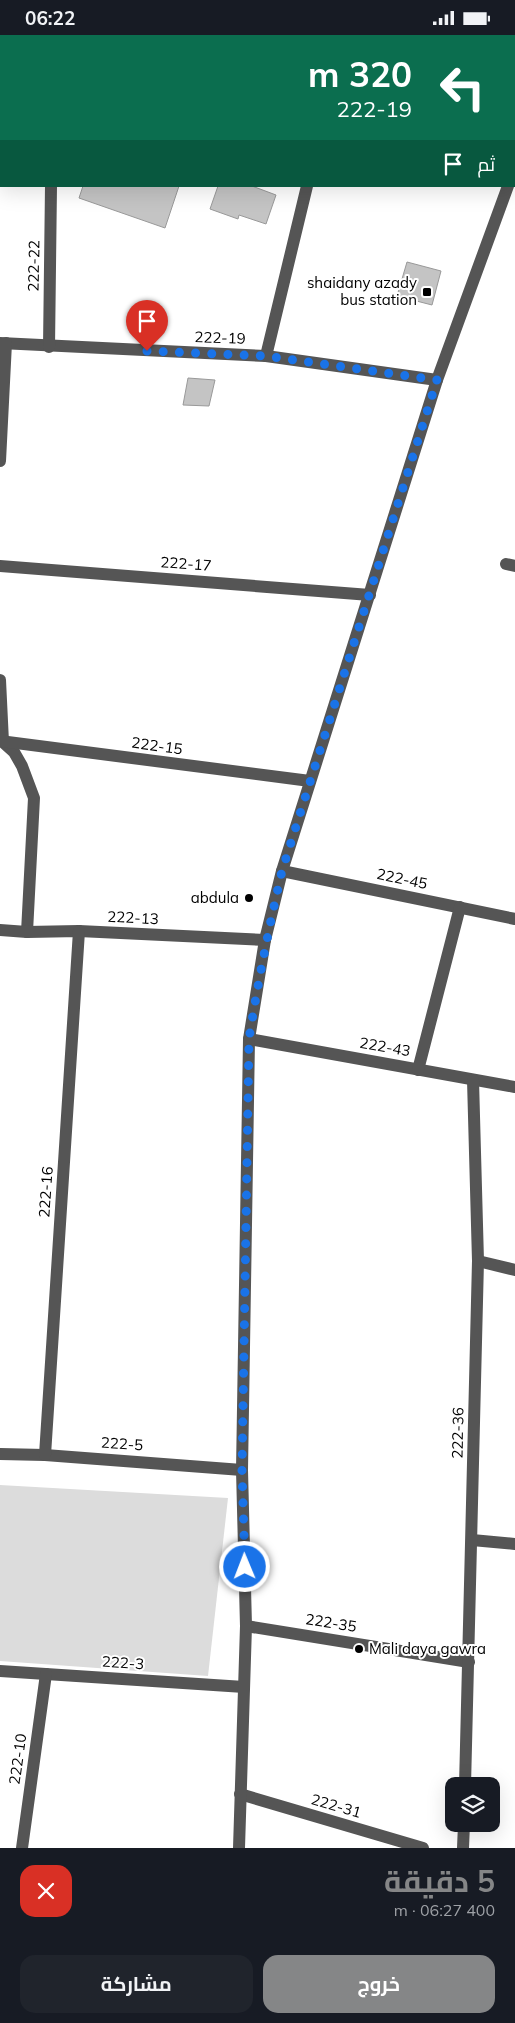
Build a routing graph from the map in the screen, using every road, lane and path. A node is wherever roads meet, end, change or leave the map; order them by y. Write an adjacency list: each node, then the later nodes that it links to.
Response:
1 (51, 187): 5 (street, 222-22)
2 (307, 187): 6 (street)
3 (508, 187): 7 (street)
4 (3, 343): 5 (street, 222-19); 8 (street)
5 (49, 347): 6 (street, 222-19)
6 (266, 356): 7 (street, 222-19)
7 (437, 380): 10 (street)
8 (0, 461)
9 (0, 566): 10 (street, 222-17)
10 (370, 595): 13 (street)
11 (0, 681): 12 (street)
12 (1, 741): 13 (street, 222-15); 19 (street)
13 (310, 781): 14 (street)
14 (282, 871): 15 (street, 222-45); 20 (street)
15 (460, 907): 16 (street, 222-45); 22 (street)
16 (515, 919)
17 (0, 930): 19 (street, 222-13)
18 (79, 931): 19 (street, 222-13); 20 (street, 222-13); 28 (street, 222-16)
19 (27, 933)
20 (265, 940): 21 (street)
21 (249, 1039): 22 (street, 222-43); 29 (street)
22 (418, 1070): 23 (street, 222-43)
23 (472, 1079): 24 (street, 222-43); 25 (street, 222-36)
24 (515, 1087)
25 (478, 1261): 26 (street); 30 (street, 222-36)
26 (515, 1270)
27 (0, 1454): 28 (street, 222-5)
28 (45, 1455): 29 (street, 222-5)
29 (242, 1470): 32 (street)
30 (472, 1540): 31 (street); 33 (street, 222-36)
31 (515, 1544)
32 (246, 1626): 33 (street, 222-35); 36 (street)
33 (469, 1662): 37 (street, 222-36)
34 (0, 1671): 35 (street, 222-3)
35 (46, 1674): 36 (street, 222-3); 40 (street, 222-10)
36 (244, 1687): 38 (street)
37 (465, 1777)
38 (240, 1794): 41 (street); 42 (street, 222-31)
39 (464, 1832): 43 (street)
40 (22, 1848)
41 (239, 1848)
42 (423, 1848)
43 (463, 1848)

